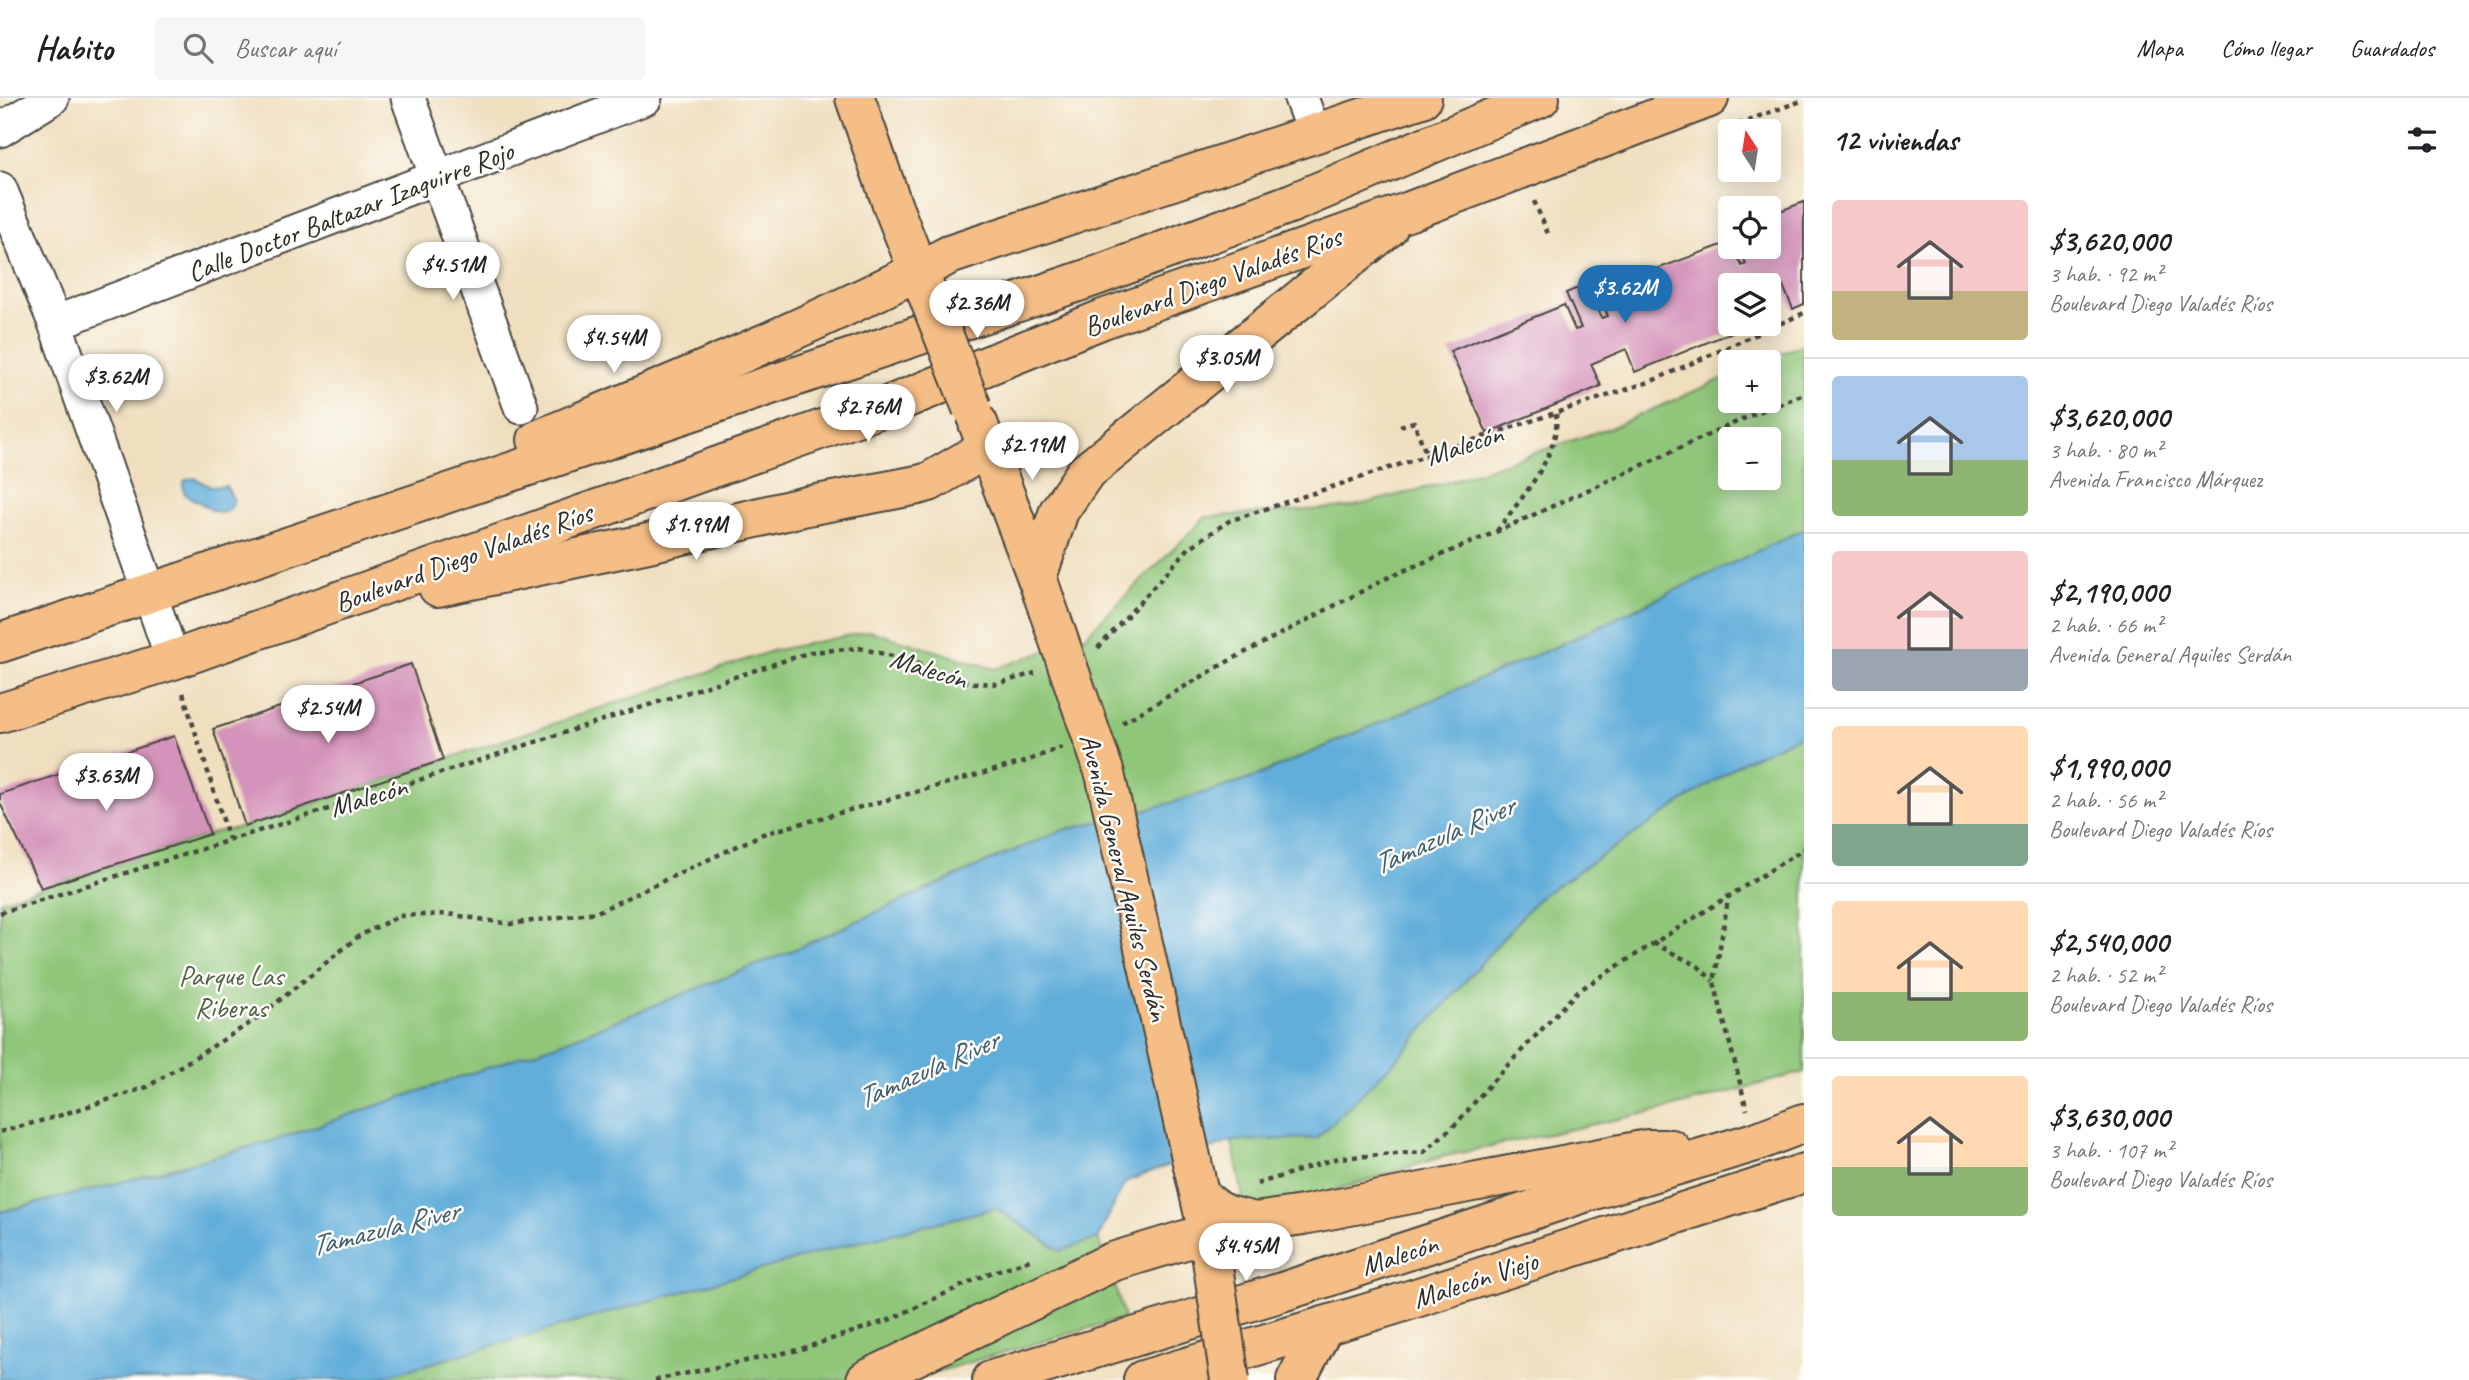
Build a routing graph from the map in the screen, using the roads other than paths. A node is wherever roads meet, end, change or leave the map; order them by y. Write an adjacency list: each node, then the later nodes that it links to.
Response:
1 (52, 98): 9 (street)
2 (408, 98): 11 (street)
3 (645, 98): 11 (street, Calle Doctor Baltazar Izaguirre Rojo)
4 (855, 98): 14 (main road, Avenida General Aquiles Serdán)
5 (1301, 98): 10 (street)
6 (1422, 98): 10 (main road)
7 (1540, 98): 18 (main road, Boulevard Diego Valadés Ríos)
8 (1709, 98): 13 (main road, Boulevard Diego Valadés Ríos)
9 (0, 130)
10 (1314, 133): 14 (main road)
11 (436, 177): 15 (street, Calle Doctor Baltazar Izaguirre Rojo); 16 (street)
12 (0, 189): 15 (street)
13 (1410, 211): 19 (main road); 20 (main road, Boulevard Diego Valadés Ríos)
14 (923, 282): 17 (main road, Avenida General Aquiles Serdán, bridge); 18 (main road)
15 (55, 323): 21 (street)
16 (521, 407)
17 (988, 448): 19 (main road, Avenida General Aquiles Serdán); 20 (main road)
18 (337, 531): 21 (main road, Boulevard Diego Valadés Ríos)
19 (1039, 583): 28 (main road, Avenida General Aquiles Serdán, bridge)
20 (388, 585): 23 (main road, Boulevard Diego Valadés Ríos)
21 (150, 592): 22 (main road, Boulevard Diego Valadés Ríos); 23 (street)
22 (0, 643)
23 (173, 660): 24 (main road, Boulevard Diego Valadés Ríos)
24 (0, 713)
25 (1804, 1123): 26 (main road, Malecón)
26 (1747, 1144): 28 (main road, bridge); 32 (main road, Malecón)
27 (1804, 1172): 30 (main road, Malecón Viejo)
28 (1200, 1197): 29 (main road, Avenida General Aquiles Serdán, bridge)
29 (1208, 1233): 31 (main road, bridge); 34 (main road, Avenida General Aquiles Serdán, bridge)
30 (1324, 1326): 33 (main road, Malecón Viejo); 35 (main road)
31 (866, 1380)
32 (992, 1380)
33 (1143, 1380)
34 (1230, 1380)
35 (1296, 1380)

